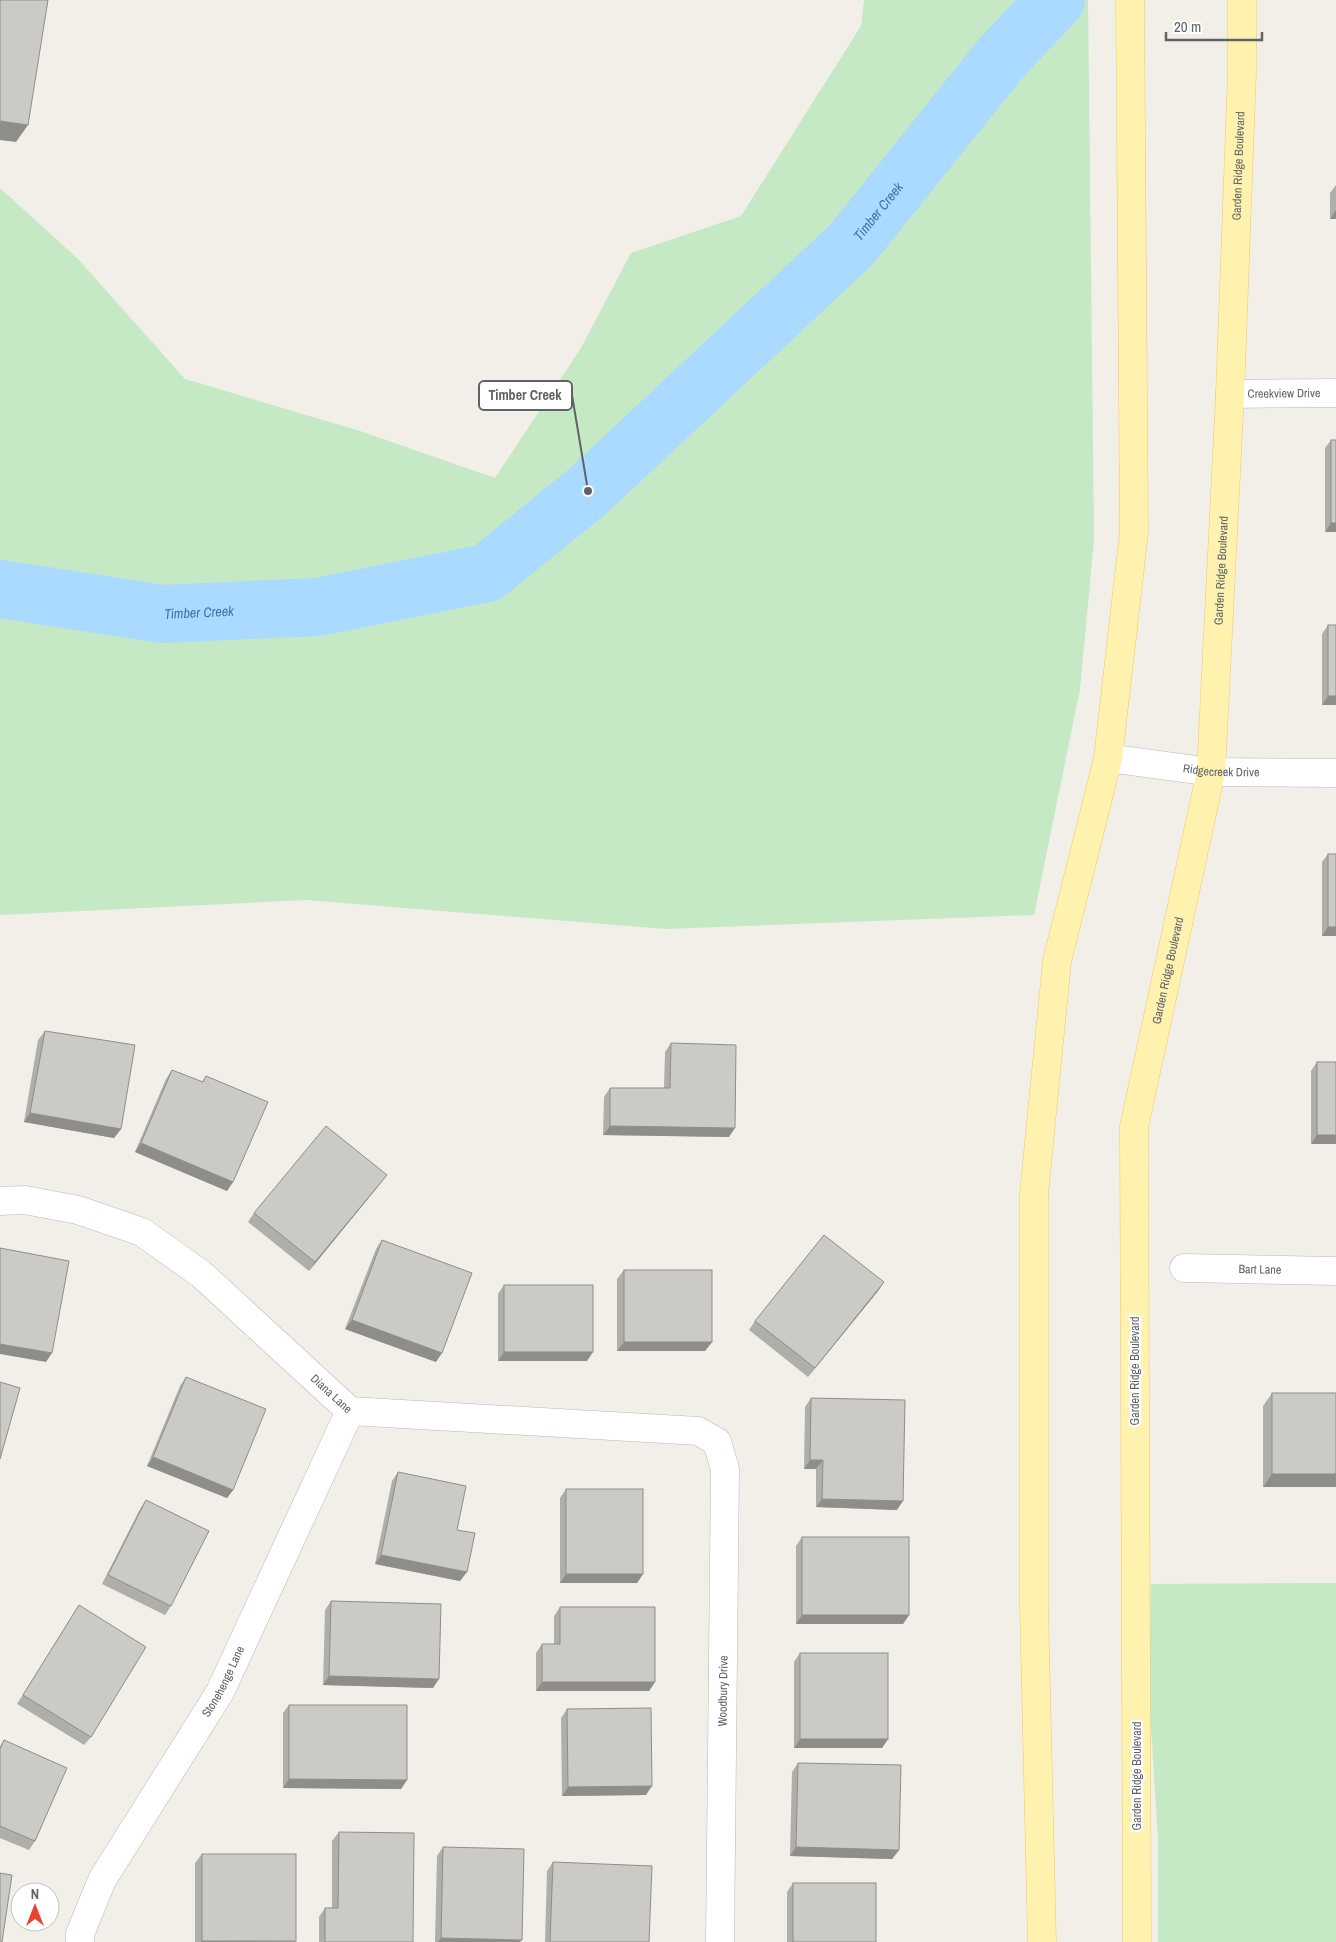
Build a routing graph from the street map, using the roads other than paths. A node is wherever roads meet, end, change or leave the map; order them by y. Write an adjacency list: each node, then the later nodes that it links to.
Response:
1 (1130, 0): 5 (main road)
2 (1242, 0): 4 (main road, Garden Ridge Boulevard)
3 (1336, 392): 4 (street, Creekview Drive)
4 (1230, 394): 6 (main road, Garden Ridge Boulevard)
5 (1108, 758): 6 (street, Ridgecreek Drive); 15 (main road)
6 (1212, 772): 7 (street, Ridgecreek Drive); 16 (main road, Garden Ridge Boulevard)
7 (1336, 774)
8 (0, 1201): 11 (street, Diana Lane)
9 (1184, 1268): 10 (street, Bart Lane)
10 (1336, 1271)
11 (350, 1412): 12 (street, Diana Lane); 13 (street, Stonehenge Lane)
12 (717, 1442): 14 (street, Woodbury Drive)
13 (80, 1942)
14 (720, 1942)
15 (1042, 1942)
16 (1137, 1942)

